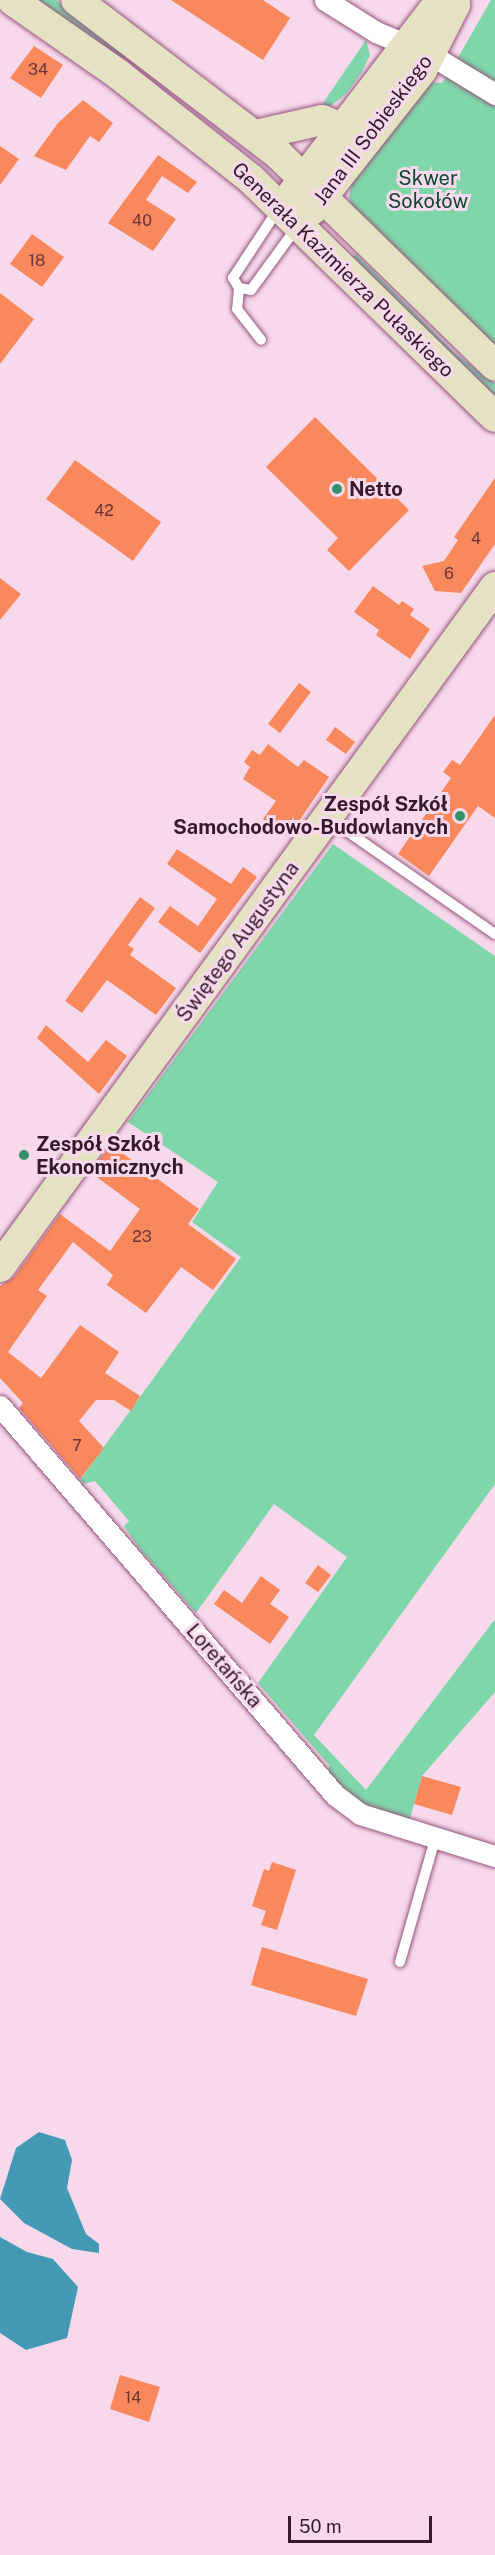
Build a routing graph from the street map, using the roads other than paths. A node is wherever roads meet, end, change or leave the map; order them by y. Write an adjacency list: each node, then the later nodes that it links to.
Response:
1 (12, 0): 11 (street, Generała Kazimierza Pułaskiego)
2 (76, 0): 9 (street, Generała Kazimierza Pułaskiego)
3 (325, 0): 6 (street)
4 (441, 0): 6 (street, Jana III Sobieskiego)
5 (454, 0): 6 (street, Jana III Sobieskiego)
6 (419, 51): 7 (street); 8 (street, Jana III Sobieskiego); 10 (street, Jana III Sobieskiego)
7 (495, 94)
8 (346, 129): 9 (street); 10 (street, Jana III Sobieskiego)
9 (256, 135): 10 (street, Generała Kazimierza Pułaskiego)
10 (316, 188): 11 (street, Jana III Sobieskiego); 14 (street, Generała Kazimierza Pułaskiego)
11 (290, 214): 12 (lane); 12 (lane); 15 (street, Generała Kazimierza Pułaskiego)
12 (239, 288): 13 (lane)
13 (261, 340)
14 (495, 366)
15 (495, 417)
16 (495, 587): 17 (street, Świętego Augustyna)
17 (328, 818): 18 (lane); 19 (street, Świętego Augustyna)
18 (495, 934)
19 (0, 1267)
20 (0, 1406): 21 (street, Loretańska)
21 (435, 1839): 22 (street, Loretańska); 23 (lane)
22 (495, 1856)
23 (400, 1962)

